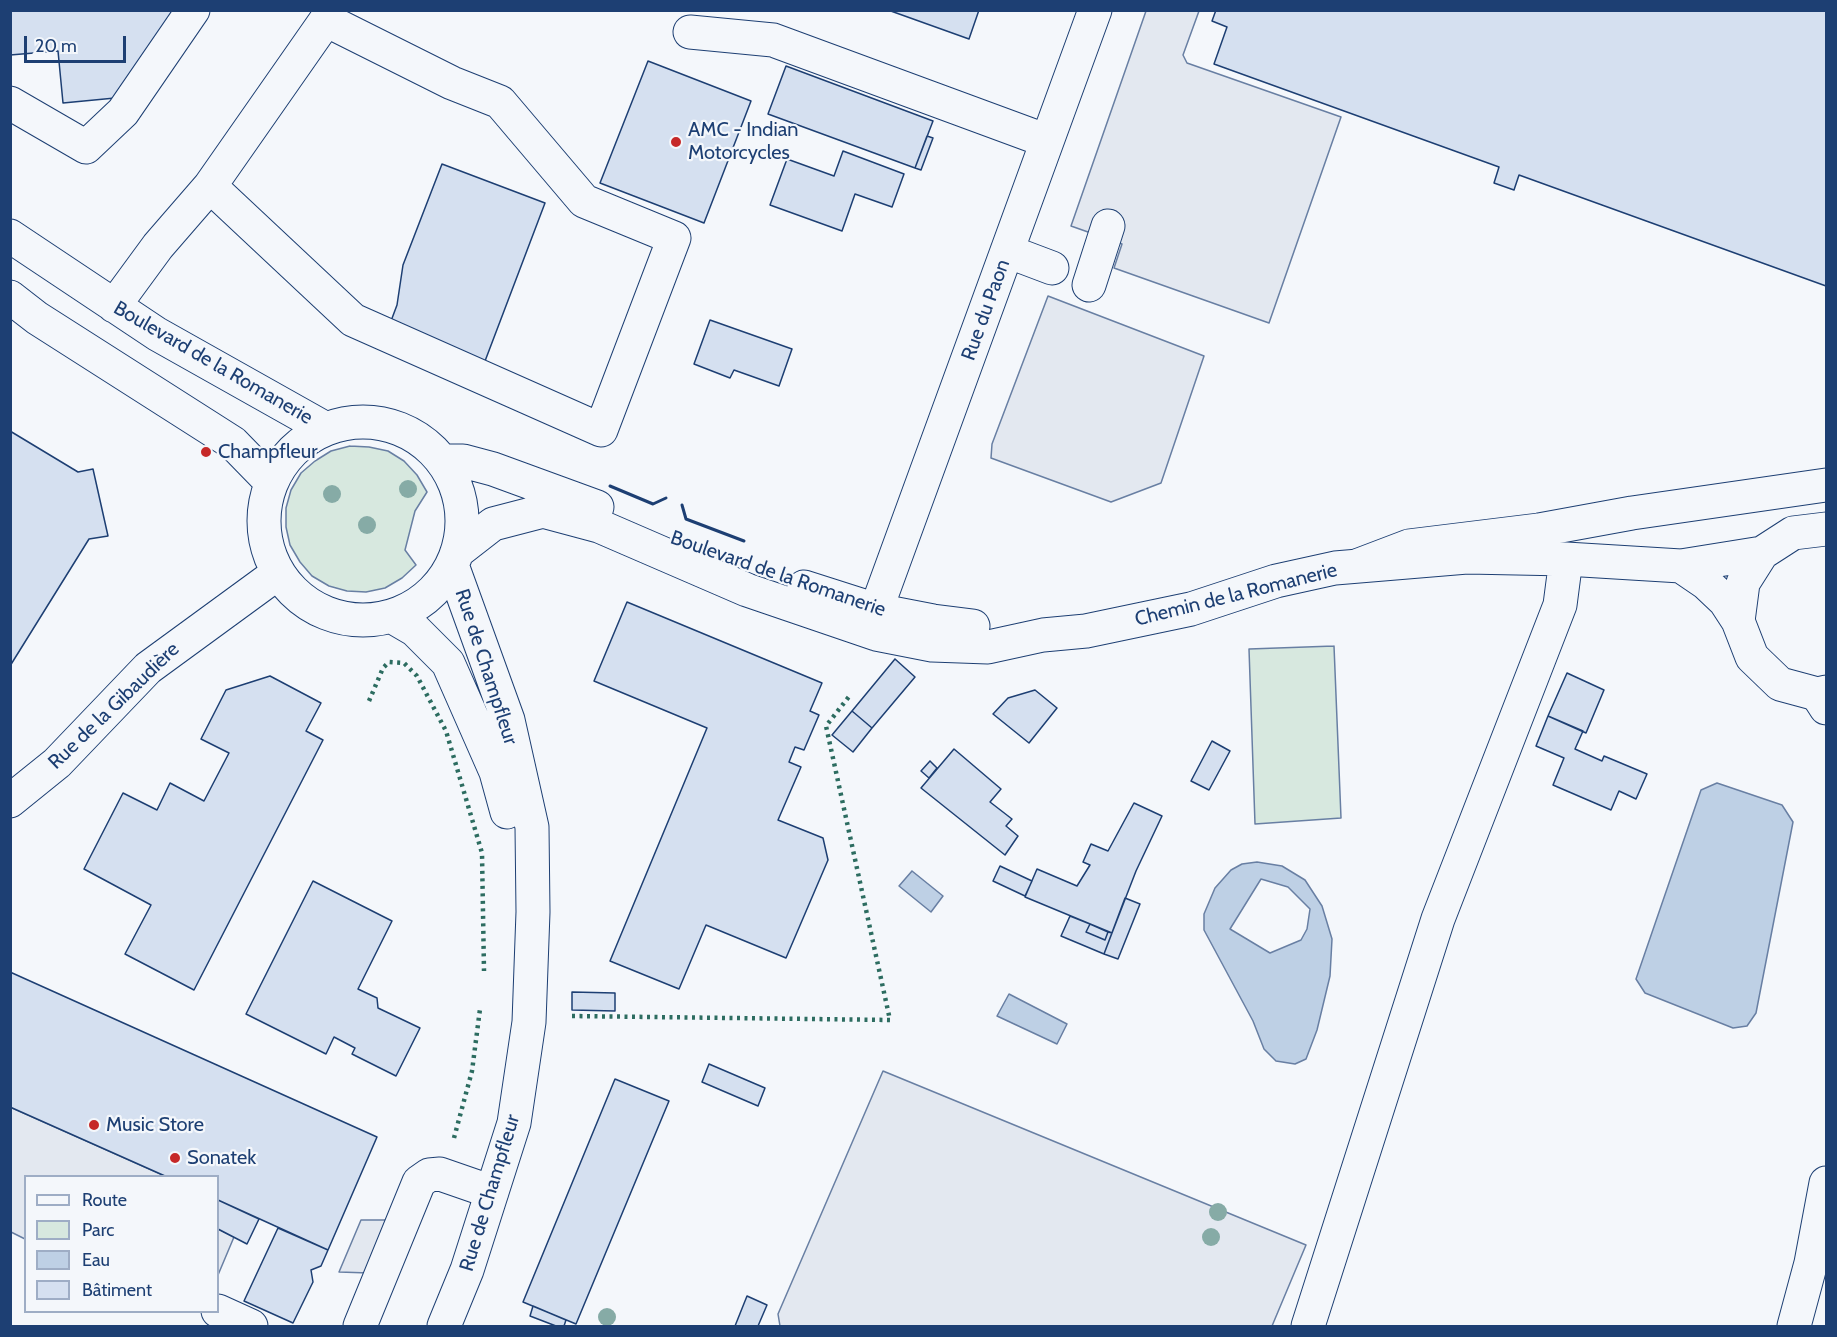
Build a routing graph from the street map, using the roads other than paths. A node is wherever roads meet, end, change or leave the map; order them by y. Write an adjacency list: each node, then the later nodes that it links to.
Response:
1 (193, 10): 4 (main road)
2 (1095, 10): 5 (main road, Rue du Paon)
3 (690, 32): 5 (main road)
4 (10, 103)
5 (1047, 141): 9 (main road, Rue du Paon)
6 (210, 186): 6 (main road); 13 (main road)
7 (1108, 226): 11 (main road)
8 (10, 236): 13 (main road, Boulevard de la Romanerie)
9 (1007, 251): 10 (main road); 25 (main road, Rue du Paon)
10 (1052, 268)
11 (1089, 285)
12 (10, 297): 16 (main road)
13 (114, 306): 14 (main road, Boulevard de la Romanerie)
14 (326, 429): 15 (main road); 16 (main road)
15 (442, 462): 20 (main road); 25 (main road, Boulevard de la Romanerie)
16 (271, 482): 24 (main road)
17 (1827, 485): 22 (main road)
18 (1827, 529): 19 (main road)
19 (1762, 553): 23 (main road, Chemin de la Romanerie); 27 (main road)
20 (455, 559): 26 (main road); 28 (main road, Boulevard de la Romanerie); 31 (main road, Rue de Champfleur)
21 (1566, 559): 22 (main road, Chemin de la Romanerie); 23 (main road, Chemin de la Romanerie); 38 (main road)
22 (1359, 565): 28 (main road, Chemin de la Romanerie)
23 (1681, 566): 27 (main road)
24 (278, 573): 26 (main road); 30 (main road, Rue de la Gibaudière)
25 (876, 610): 28 (main road, Boulevard de la Romanerie)
26 (391, 616): 31 (main road, Rue de Champfleur)
27 (1738, 621): 29 (main road)
28 (1043, 635)
29 (1823, 698)
30 (10, 801)
31 (533, 912): 33 (main road, Rue de Champfleur)
32 (1827, 1183): 39 (main road)
33 (492, 1192): 36 (main road); 37 (main road, Rue de Champfleur)
34 (219, 1311): 35 (main road)
35 (251, 1326)
36 (360, 1326)
37 (444, 1326)
38 (1308, 1326)
39 (1794, 1326)

